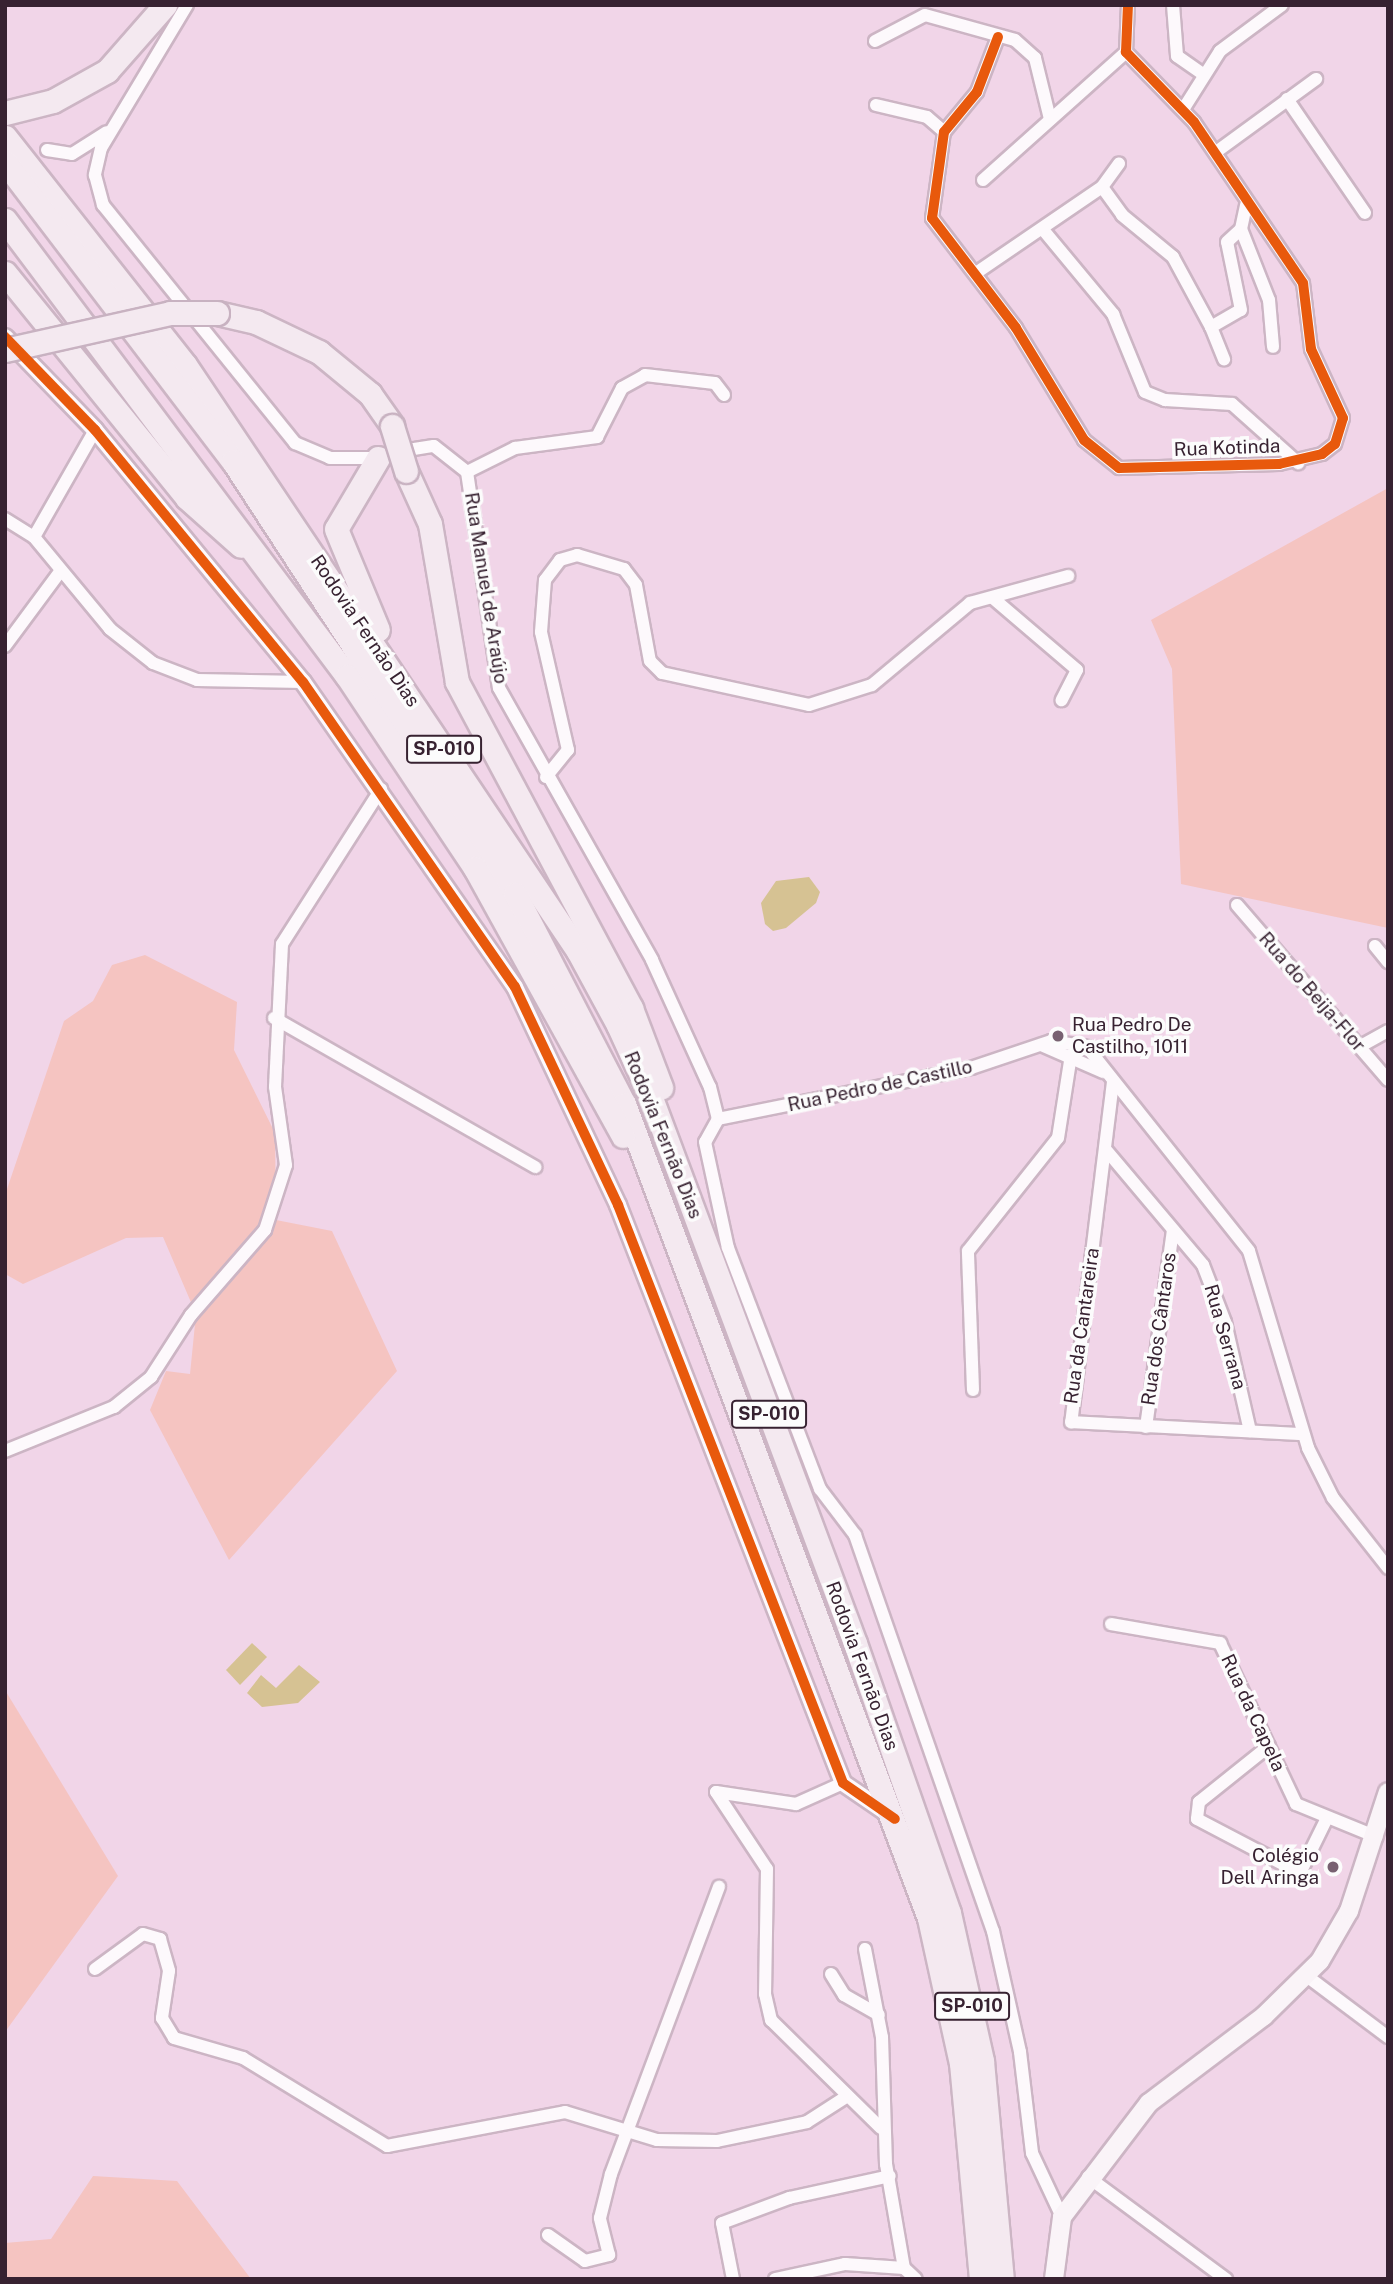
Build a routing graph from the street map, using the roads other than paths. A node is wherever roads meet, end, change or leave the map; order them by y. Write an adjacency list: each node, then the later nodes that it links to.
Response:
1 (165, 5): 14 (highway)
2 (187, 5): 16 (street, Rua Manuel de Araújo)
3 (1128, 5): 8 (street)
4 (1173, 5): 9 (street)
5 (1282, 5): 9 (street)
6 (998, 37): 7 (street); 15 (street); 17 (street)
7 (875, 41)
8 (1126, 52): 13 (street, Rua Kotinda); 15 (street)
9 (1204, 75): 13 (street)
10 (1316, 79): 11 (street)
11 (1287, 99): 20 (street); 26 (street)
12 (876, 105): 17 (street)
13 (1184, 108): 20 (street, Rua Kotinda)
14 (15, 111)
15 (1050, 119): 23 (street)
16 (110, 130): 19 (street); 39 (street, Rua Manuel de Araújo)
17 (944, 132): 31 (street, Rua Kotinda)
18 (5, 136): 50 (highway, Rodovia Fernão Dias / SP-010)
19 (47, 150)
20 (1216, 152): 25 (street, Rua Kotinda)
21 (5, 162): 70 (highway, Rodovia Fernão Dias / SP-010)
22 (1119, 164): 24 (street)
23 (983, 180)
24 (1102, 187): 29 (street); 32 (street)
25 (1246, 205): 28 (street); 40 (street, Rua Kotinda)
26 (1365, 213)
27 (5, 220): 44 (highway)
28 (1241, 229): 32 (street); 34 (street)
29 (1045, 232): 31 (street); 40 (street)
30 (5, 273): 44 (highway)
31 (976, 273): 40 (street, Rua Kotinda)
32 (1212, 327): 36 (street)
33 (5, 337): 38 (street)
34 (1273, 346)
35 (5, 350): 65 (highway, bridge)
36 (1224, 360)
37 (724, 394): 41 (street)
38 (95, 430): 43 (street); 49 (street)
39 (378, 457): 41 (street, Rua Manuel de Araújo); 50 (highway)
40 (1298, 463)
41 (467, 472): 52 (street, Rua Manuel de Araújo)
42 (5, 519): 43 (street)
43 (34, 537): 45 (street)
44 (263, 560): 70 (highway)
45 (59, 573): 48 (street); 49 (street)
46 (1068, 576): 47 (street)
47 (994, 599): 51 (street); 52 (street)
48 (5, 646)
49 (303, 682): 53 (street)
50 (400, 683): 57 (highway, Rodovia Fernão Dias / SP-010)
51 (1062, 700)
52 (546, 778): 66 (street, Rua Manuel de Araújo)
53 (381, 789): 58 (street); 80 (street)
54 (1237, 905): 61 (street, Rua do Beija-Flor)
55 (1375, 946): 56 (street)
56 (1388, 962)
57 (607, 1005): 65 (highway); 71 (highway, Rodovia Fernão Dias / SP-010)
58 (274, 1018): 68 (street); 76 (street)
59 (1388, 1031): 61 (street)
60 (1041, 1045): 62 (street); 63 (street, Rua Pedro de Castillo); 66 (street, Rua Pedro de Castillo)
61 (1359, 1047): 64 (street, Rua do Beija-Flor)
62 (1071, 1055): 63 (street); 72 (street)
63 (1110, 1078): 67 (street, Rua da Cantareira); 75 (street, Rua Pedro de Castillo)
64 (1388, 1080)
65 (665, 1097): 71 (highway)
66 (718, 1119): 98 (street)
67 (1107, 1151): 69 (street, Rua Serrana); 73 (street, Rua da Cantareira)
68 (536, 1167)
69 (1173, 1231): 73 (street, Rua dos Cântaros); 74 (street, Rua Serrana)
70 (673, 1232): 82 (highway, Rodovia Fernão Dias / SP-010)
71 (740, 1336): 104 (highway, Rodovia Fernão Dias / SP-010)
72 (973, 1390)
73 (1146, 1427): 74 (street, Rua da Cantareira)
74 (1250, 1431): 75 (street, Rua da Cantareira)
75 (1303, 1434): 77 (street, Rua Pedro de Castillo)
76 (5, 1451)
77 (1388, 1568)
78 (1111, 1624): 79 (street, Rua da Capela)
79 (1269, 1746): 83 (street, Rua da Capela); 83 (street)
80 (843, 1783): 82 (street); 93 (street)
81 (1388, 1793): 84 (main road)
82 (895, 1819): 103 (highway, Rodovia Fernão Dias / SP-010)
83 (1325, 1820): 85 (street, Rua da Capela)
84 (1385, 1820): 85 (main road)
85 (1377, 1837): 90 (main road)
86 (719, 1887): 95 (street)
87 (865, 1949): 91 (street)
88 (95, 1969): 95 (street)
89 (831, 1974): 91 (street)
90 (1308, 1976): 92 (street); 97 (main road)
91 (879, 2015): 94 (street)
92 (1388, 2037)
93 (846, 2097): 94 (street); 95 (street)
94 (881, 2127): 96 (street)
95 (629, 2134): 99 (street)
96 (890, 2176): 100 (street); 101 (street)
97 (1088, 2177): 98 (main road); 106 (street)
98 (1062, 2217): 105 (main road)
99 (548, 2235)
100 (910, 2275): 102 (street)
101 (733, 2279)
102 (775, 2279)
103 (981, 2279)
104 (1002, 2279)
105 (1054, 2279)
106 (1226, 2279)

